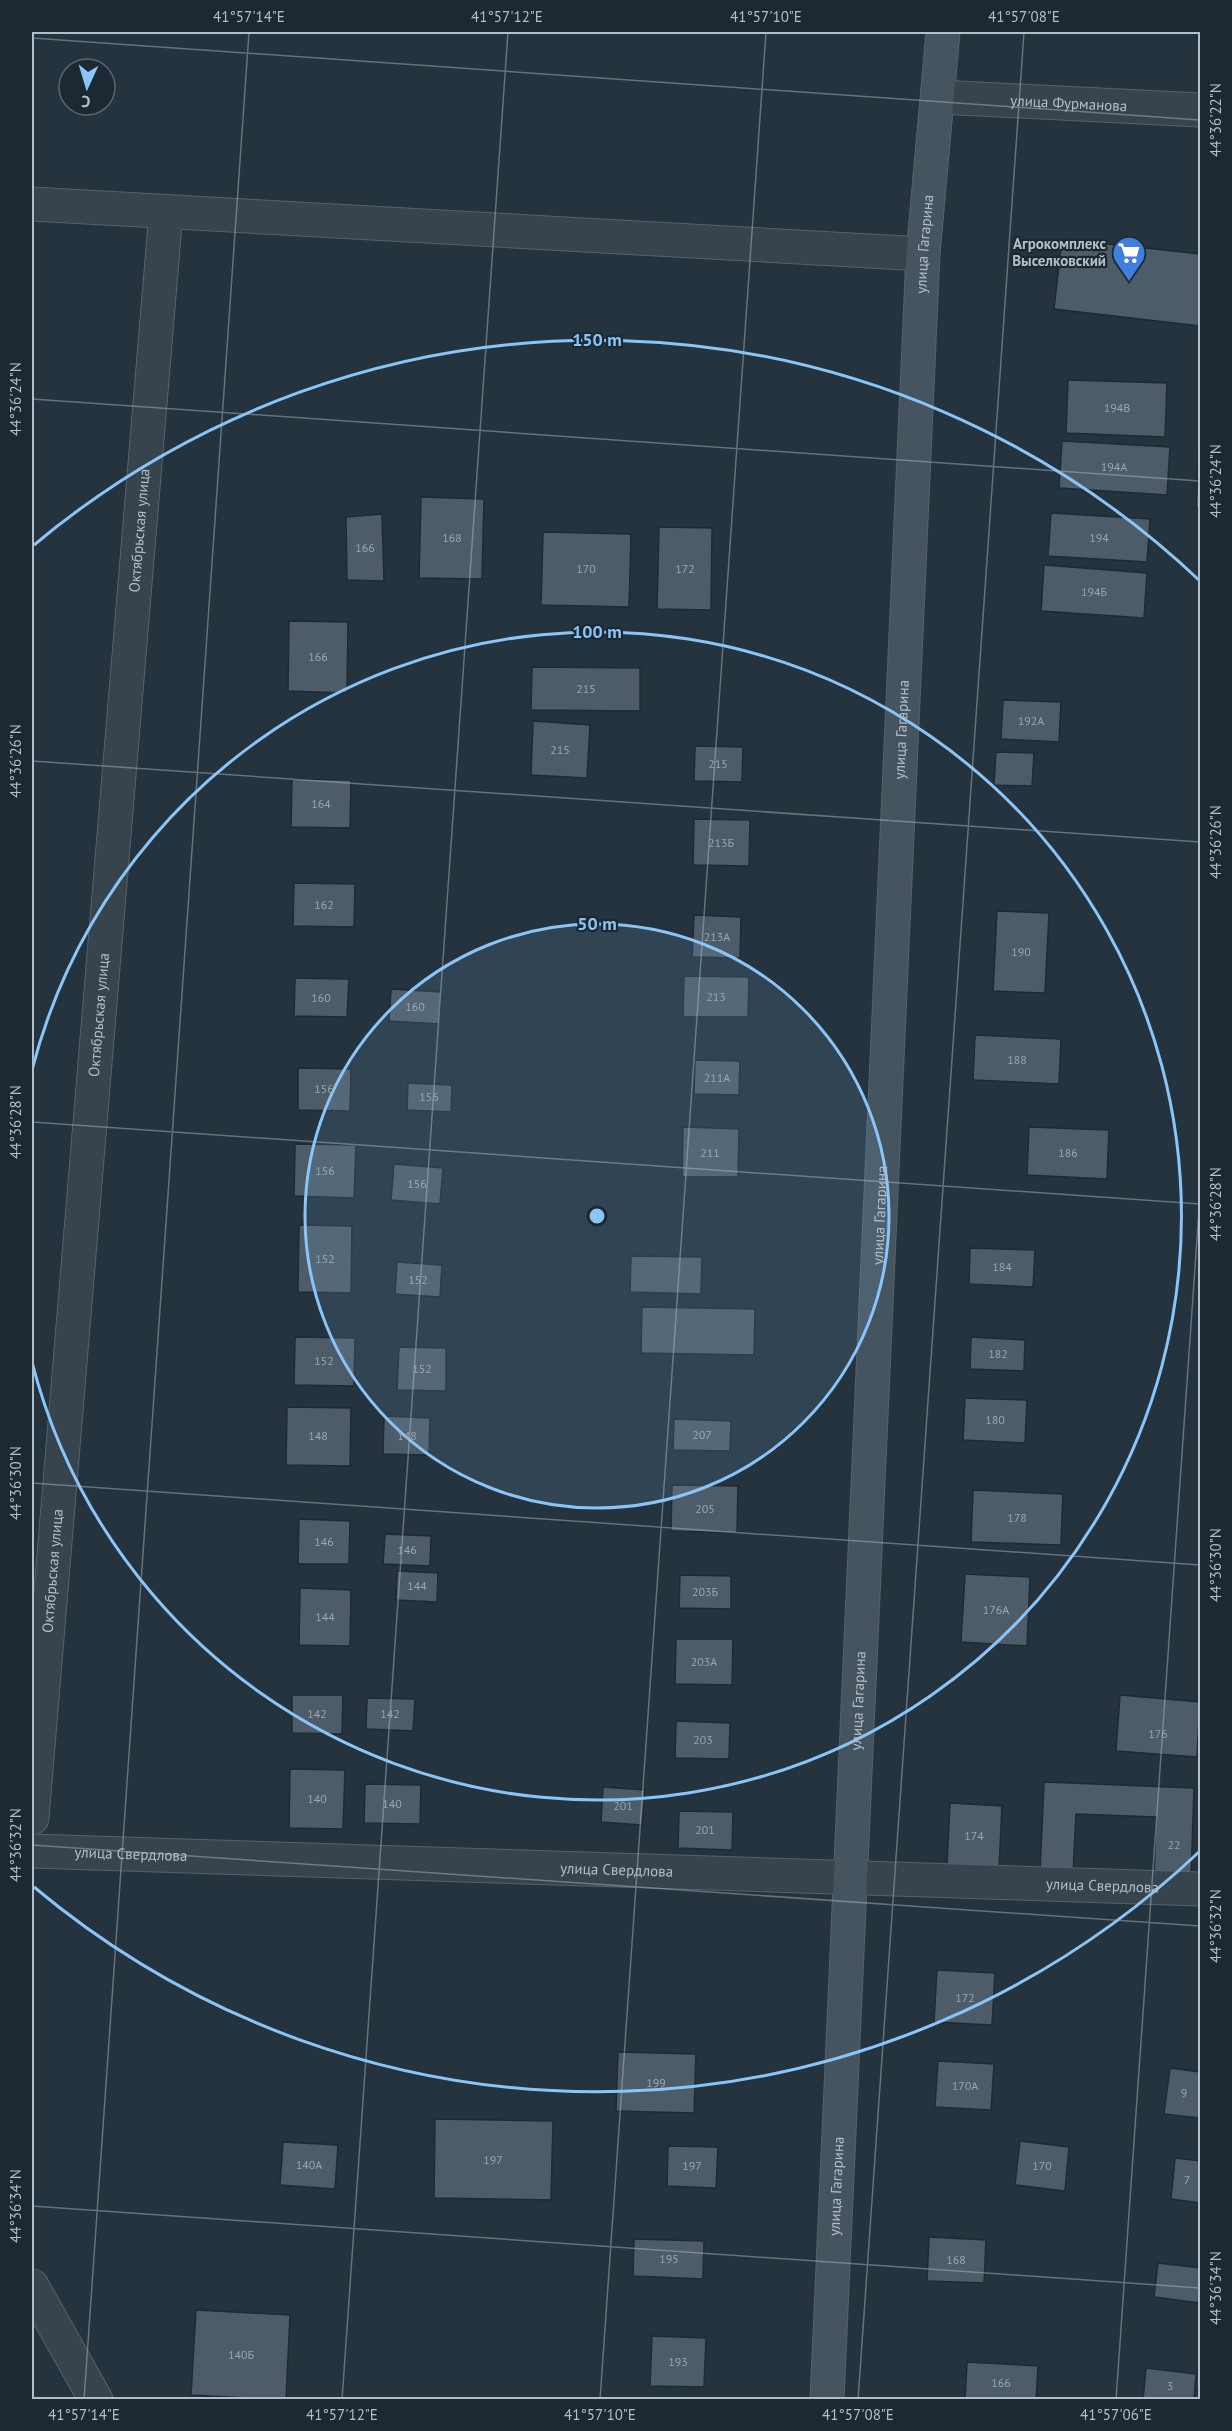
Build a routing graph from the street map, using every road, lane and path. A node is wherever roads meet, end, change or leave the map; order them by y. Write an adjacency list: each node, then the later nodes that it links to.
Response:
1 (943, 32): 2 (main road, улица Гагарина)
2 (939, 97): 3 (street, улица Фурманова); 6 (main road, улица Гагарина)
3 (1200, 110)
4 (32, 204): 5 (street)
5 (166, 213): 6 (street); 7 (street, Октябрьская улица)
6 (923, 254): 9 (main road, улица Гагарина)
7 (32, 1818)
8 (32, 1851): 9 (street, улица Свердлова)
9 (851, 1877): 10 (street, улица Свердлова); 13 (main road, улица Гагарина)
10 (1200, 1889)
11 (32, 2286): 12 (street)
12 (96, 2400)
13 (828, 2400)

